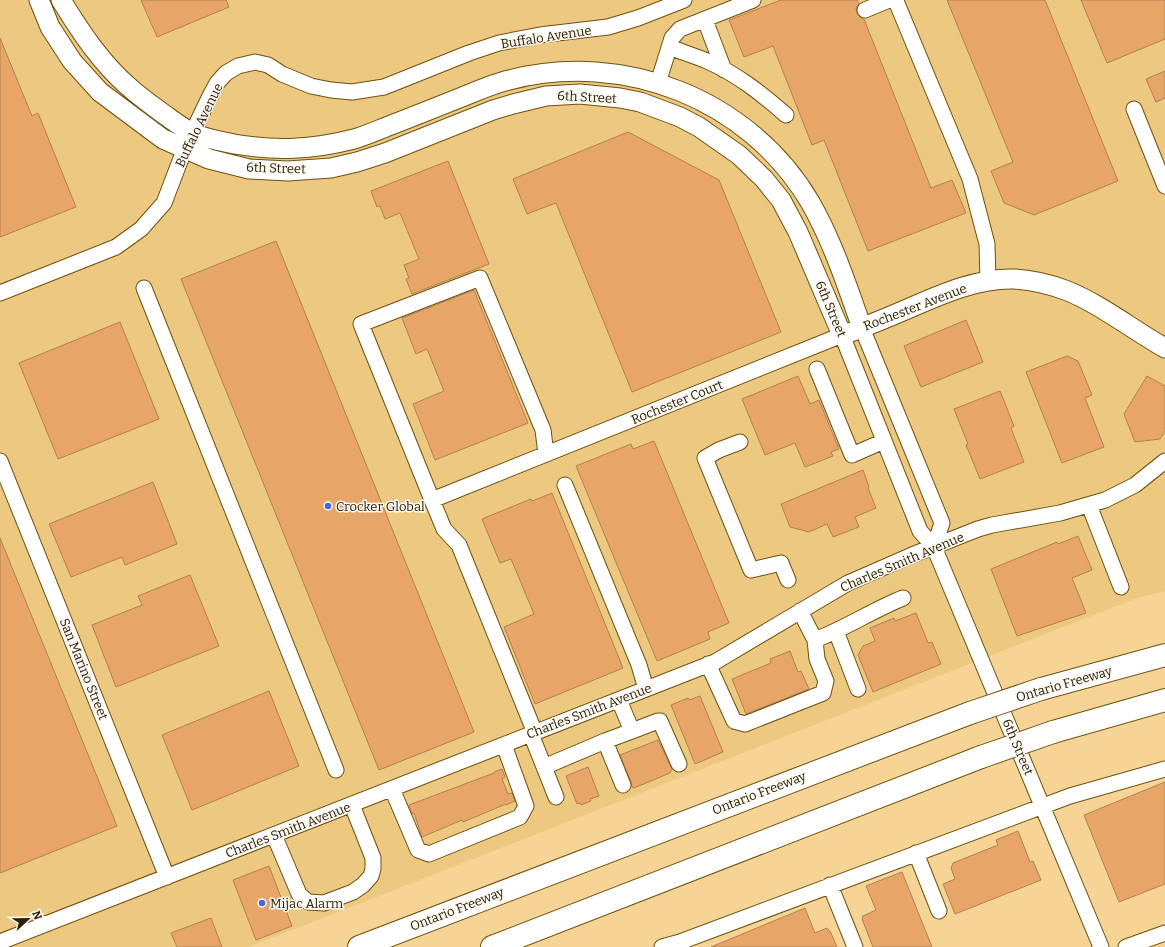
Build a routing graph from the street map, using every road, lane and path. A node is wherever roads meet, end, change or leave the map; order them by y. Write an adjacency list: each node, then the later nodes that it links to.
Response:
1 (39, 0): 13 (main road, 6th Street)
2 (61, 0): 13 (main road, 6th Street)
3 (684, 0): 13 (street, Buffalo Avenue)
4 (753, 0): 7 (street)
5 (894, 0): 6 (street); 15 (street)
6 (865, 10)
7 (704, 20): 8 (street); 9 (street)
8 (669, 47): 9 (street); 10 (street)
9 (724, 70): 12 (street)
10 (658, 82): 13 (main road, 6th Street); 18 (main road, 6th Street)
11 (1134, 109): 14 (street)
12 (786, 116)
13 (188, 141): 17 (street, Buffalo Avenue); 19 (main road, 6th Street)
14 (1165, 186)
15 (988, 282): 18 (main road, Rochester Avenue); 20 (main road, Rochester Avenue)
16 (144, 288): 50 (street)
17 (0, 293)
18 (862, 328): 19 (main road, Rochester Avenue); 30 (street, 6th Street)
19 (842, 336): 22 (street, 6th Street); 24 (street, Rochester Court)
20 (1165, 348)
21 (817, 369): 22 (street)
22 (884, 441): 30 (street, 6th Street)
23 (740, 442): 31 (street)
24 (546, 454): 28 (street, Rochester Court); 28 (street)
25 (0, 461): 58 (street, San Marino Street)
26 (1165, 461): 29 (street, Charles Smith Avenue)
27 (565, 485): 39 (street)
28 (432, 500): 44 (street)
29 (1089, 505): 30 (street, Charles Smith Avenue); 32 (street)
30 (934, 546): 34 (street, Charles Smith Avenue); 55 (street, 6th Street)
31 (788, 580)
32 (1121, 587)
33 (903, 598): 35 (street)
34 (800, 611): 36 (street); 38 (street, Charles Smith Avenue)
35 (836, 631): 36 (street); 40 (street)
36 (815, 640): 38 (street)
37 (1165, 655): 64 (highway, Ontario Freeway, bridge)
38 (708, 664): 39 (street, Charles Smith Avenue)
39 (646, 689): 41 (street, Charles Smith Avenue)
40 (858, 689)
41 (619, 700): 43 (street); 44 (street, Charles Smith Avenue)
42 (1165, 700): 65 (highway, bridge)
43 (632, 731): 45 (street); 47 (street)
44 (533, 733): 46 (street, Charles Smith Avenue); 48 (street)
45 (605, 741): 48 (street); 51 (street)
46 (504, 745): 52 (street, Charles Smith Avenue); 52 (street)
47 (679, 764)
48 (544, 767): 53 (street)
49 (1165, 769): 55 (street)
50 (336, 770)
51 (623, 785)
52 (392, 789): 54 (street, Charles Smith Avenue)
53 (556, 797)
54 (352, 804): 56 (street, Charles Smith Avenue); 56 (street)
55 (1043, 806): 57 (street); 68 (street, 6th Street)
56 (274, 835): 58 (street, Charles Smith Avenue)
57 (916, 853): 59 (street); 60 (street)
58 (167, 877): 62 (street, Charles Smith Avenue)
59 (830, 885): 63 (street); 67 (street)
60 (939, 911)
61 (1165, 933): 69 (street)
62 (0, 942)
63 (681, 944): 66 (street)
64 (359, 947)
65 (492, 947)
66 (662, 947)
67 (855, 947)
68 (1101, 947)
69 (1126, 947)

